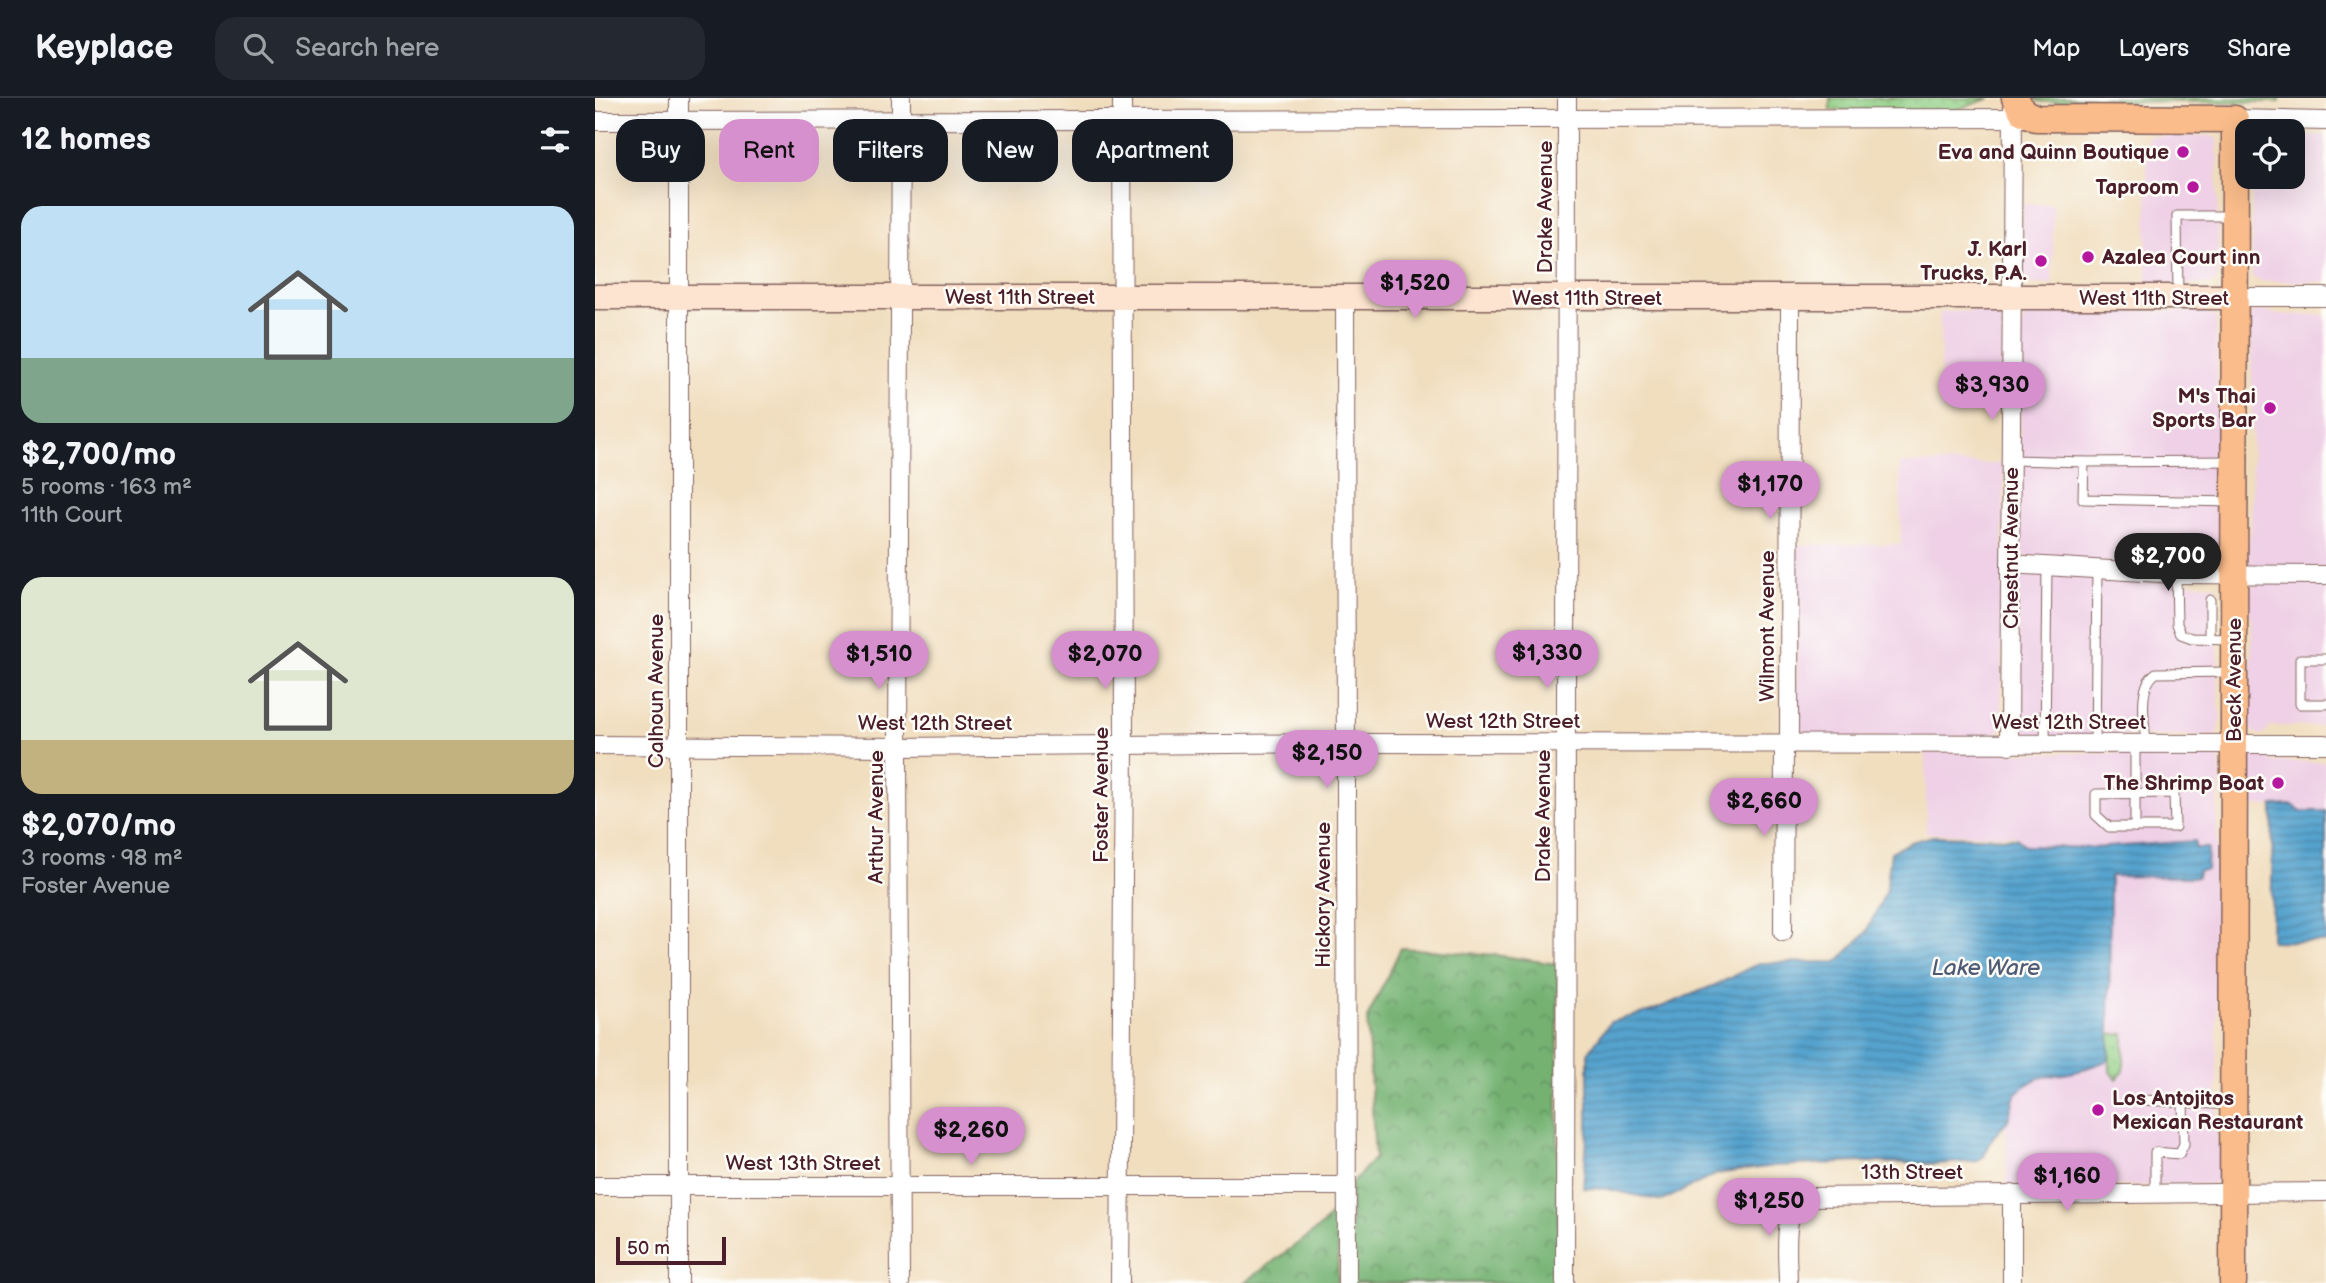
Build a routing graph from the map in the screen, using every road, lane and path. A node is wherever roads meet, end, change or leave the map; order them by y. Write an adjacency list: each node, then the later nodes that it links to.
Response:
1 (679, 98): 6 (street, Calhoun Avenue)
2 (901, 98): 7 (street, Arthur Avenue)
3 (1122, 98): 8 (street, Foster Avenue)
4 (1567, 98): 9 (street, Drake Avenue)
5 (2020, 108): 9 (street); 10 (main road); 34 (street, Chestnut Avenue)
6 (679, 119)
7 (901, 119)
8 (1123, 119)
9 (1567, 119): 16 (street); 32 (street, Drake Avenue)
10 (2235, 119)
11 (595, 121): 12 (street)
12 (616, 121)
13 (833, 121): 19 (street)
14 (948, 121): 15 (street)
15 (1072, 121)
16 (1233, 121)
17 (2305, 121): 18 (street)
18 (2326, 121)
19 (705, 122)
20 (679, 182): 26 (street, Calhoun Avenue)
21 (901, 182): 27 (street, Arthur Avenue)
22 (1123, 182): 28 (street, Foster Avenue)
23 (2235, 189): 24 (main road, Beck Avenue)
24 (2235, 216): 30 (main road, Beck Avenue); 35 (lane)
25 (595, 297): 26 (main road, West 11th Street)
26 (678, 297): 27 (main road, West 11th Street); 60 (street, Calhoun Avenue)
27 (900, 297): 28 (main road, West 11th Street); 66 (street, Arthur Avenue)
28 (1123, 297): 29 (main road, West 11th Street); 55 (street, Foster Avenue)
29 (1345, 297): 32 (main road, West 11th Street); 54 (street, Hickory Avenue)
30 (2235, 297): 31 (street, West 11th Street); 35 (main road, West 11th Street); 37 (main road, Beck Avenue)
31 (2326, 297)
32 (1567, 298): 33 (main road, West 11th Street); 56 (street, Drake Avenue)
33 (1790, 298): 34 (main road, West 11th Street); 57 (street, Wilmont Avenue)
34 (2013, 298): 35 (main road, West 11th Street); 36 (street, Chestnut Avenue)
35 (2178, 298)
36 (2011, 460): 38 (lane); 40 (street, Chestnut Avenue)
37 (2235, 461): 38 (lane); 39 (main road, Beck Avenue)
38 (2084, 462): 39 (lane)
39 (2235, 502): 45 (main road, Beck Avenue)
40 (2010, 564): 41 (street); 61 (street, Chestnut Avenue)
41 (2047, 566): 42 (street); 62 (lane)
42 (2097, 569): 43 (street); 63 (lane)
43 (2176, 574): 45 (street); 46 (lane)
44 (2326, 575): 45 (street)
45 (2221, 594): 50 (main road, Beck Avenue); 50 (lane)
46 (2176, 599): 47 (lane); 48 (lane)
47 (2189, 600)
48 (2176, 614): 49 (lane); 50 (lane)
49 (2189, 614)
50 (2222, 639): 52 (main road, Beck Avenue)
51 (2326, 659): 53 (lane)
52 (2234, 672): 64 (lane); 65 (main road, Beck Avenue)
53 (2326, 704)
54 (1346, 743): 55 (street, West 12th Street); 56 (street, West 12th Street); 75 (street, Hickory Avenue)
55 (1124, 744): 66 (street, West 12th Street); 77 (street, Foster Avenue)
56 (1566, 744): 57 (street, West 12th Street); 86 (street, Drake Avenue)
57 (1787, 744): 61 (street, West 12th Street); 69 (street, Wilmont Avenue)
58 (2326, 744): 65 (street, West 12th Street)
59 (595, 745): 60 (street, West 12th Street)
60 (679, 745): 66 (street, West 12th Street); 73 (street, Calhoun Avenue)
61 (2009, 745): 62 (street, West 12th Street)
62 (2045, 745): 63 (street, West 12th Street)
63 (2095, 745): 64 (street, West 12th Street)
64 (2140, 745): 65 (street, West 12th Street); 67 (lane)
65 (2234, 745): 72 (main road, Beck Avenue)
66 (898, 747): 74 (street, Arthur Avenue)
67 (2134, 793): 68 (lane); 68 (lane); 68 (lane)
68 (2135, 827)
69 (1783, 932)
70 (2142, 1100): 71 (lane)
71 (2183, 1102): 72 (lane); 79 (lane)
72 (2233, 1105): 78 (main road, Beck Avenue)
73 (679, 1185): 74 (street, West 13th Street); 76 (street, West 13th Street); 82 (street, Calhoun Avenue)
74 (900, 1185): 77 (street, West 13th Street); 83 (street, Arthur Avenue)
75 (1347, 1185): 77 (street, West 13th Street); 85 (street, Hickory Avenue)
76 (595, 1186)
77 (1121, 1187): 84 (street, Foster Avenue)
78 (2233, 1191): 79 (street, 13th Street); 80 (street, 13th Street); 89 (main road, Beck Avenue)
79 (2155, 1192): 81 (street, 13th Street)
80 (2326, 1192)
81 (2012, 1194): 87 (street, 13th Street); 88 (street)
82 (679, 1283)
83 (900, 1283)
84 (1120, 1283)
85 (1347, 1283)
86 (1565, 1283)
87 (1788, 1283)
88 (2012, 1283)
89 (2233, 1283)

